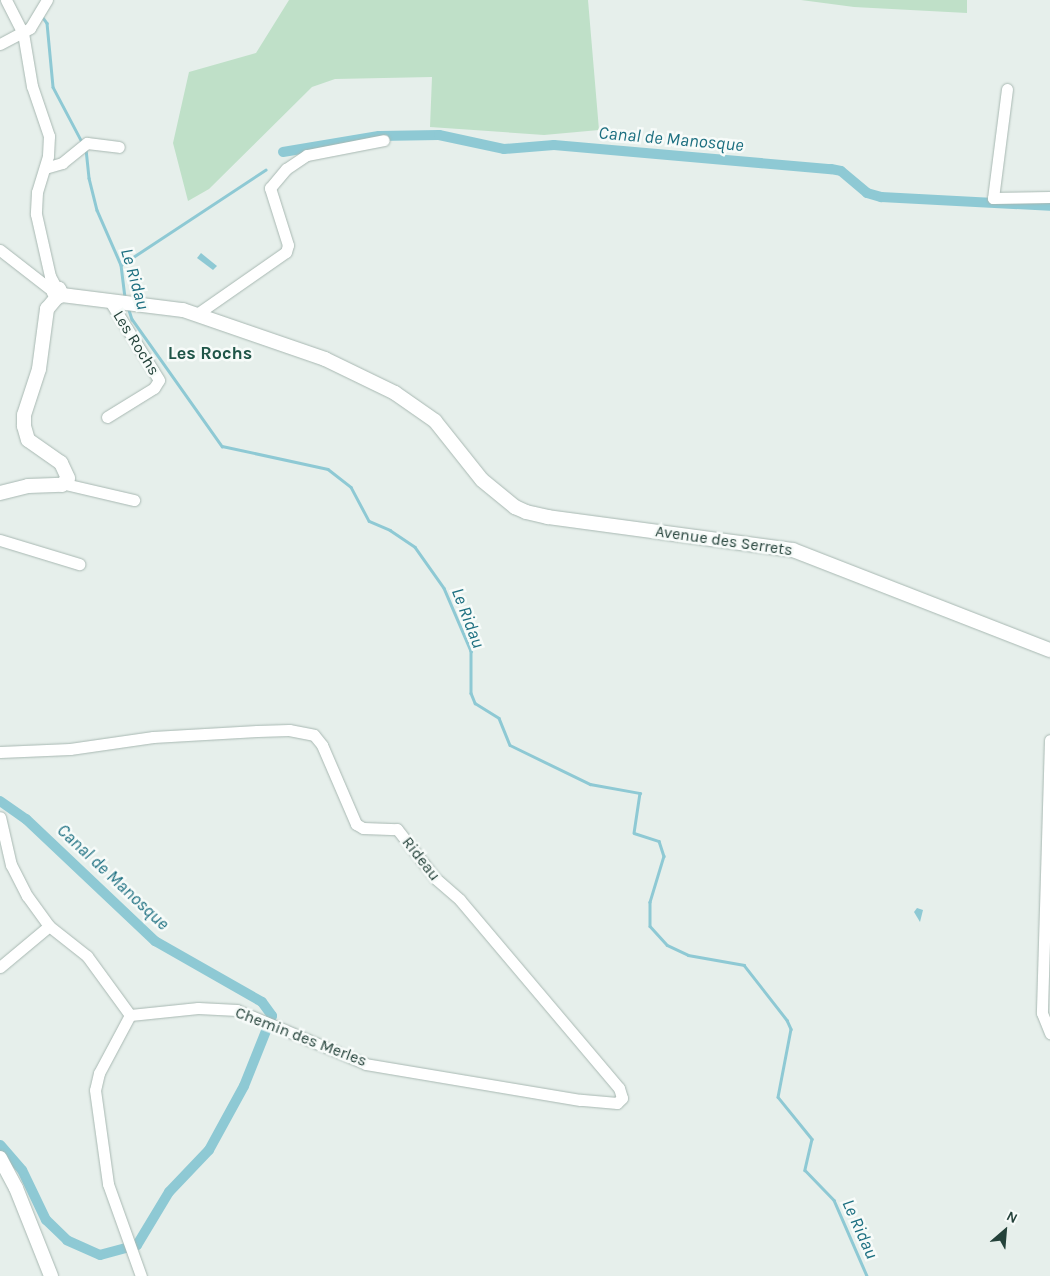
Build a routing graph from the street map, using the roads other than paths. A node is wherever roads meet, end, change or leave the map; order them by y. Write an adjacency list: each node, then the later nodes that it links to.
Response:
1 (6, 0): 3 (street)
2 (47, 0): 3 (street)
3 (24, 34): 4 (street); 8 (street)
4 (0, 44)
5 (1007, 89): 9 (street)
6 (384, 140): 13 (street)
7 (119, 147): 8 (street)
8 (45, 168): 11 (street)
9 (1050, 197)
10 (0, 250): 11 (street)
11 (57, 293): 12 (street, Avenue des Serrets); 15 (street)
12 (121, 303): 13 (street, Avenue des Serrets); 14 (street, Les Rochs)
13 (197, 314): 20 (street, Avenue des Serrets)
14 (107, 417)
15 (65, 484): 16 (street); 17 (street)
16 (0, 493)
17 (134, 500)
18 (0, 540): 19 (street)
19 (79, 564)
20 (1050, 650)
21 (1050, 740): 27 (street)
22 (0, 752): 28 (street, Rideau)
23 (0, 817): 24 (street)
24 (49, 926): 25 (street); 26 (street)
25 (1, 963)
26 (130, 1015): 28 (street, Chemin des Merles); 31 (street)
27 (1050, 1033)
28 (504, 1087)
29 (0, 1158): 30 (street)
30 (51, 1276)
31 (141, 1276)

